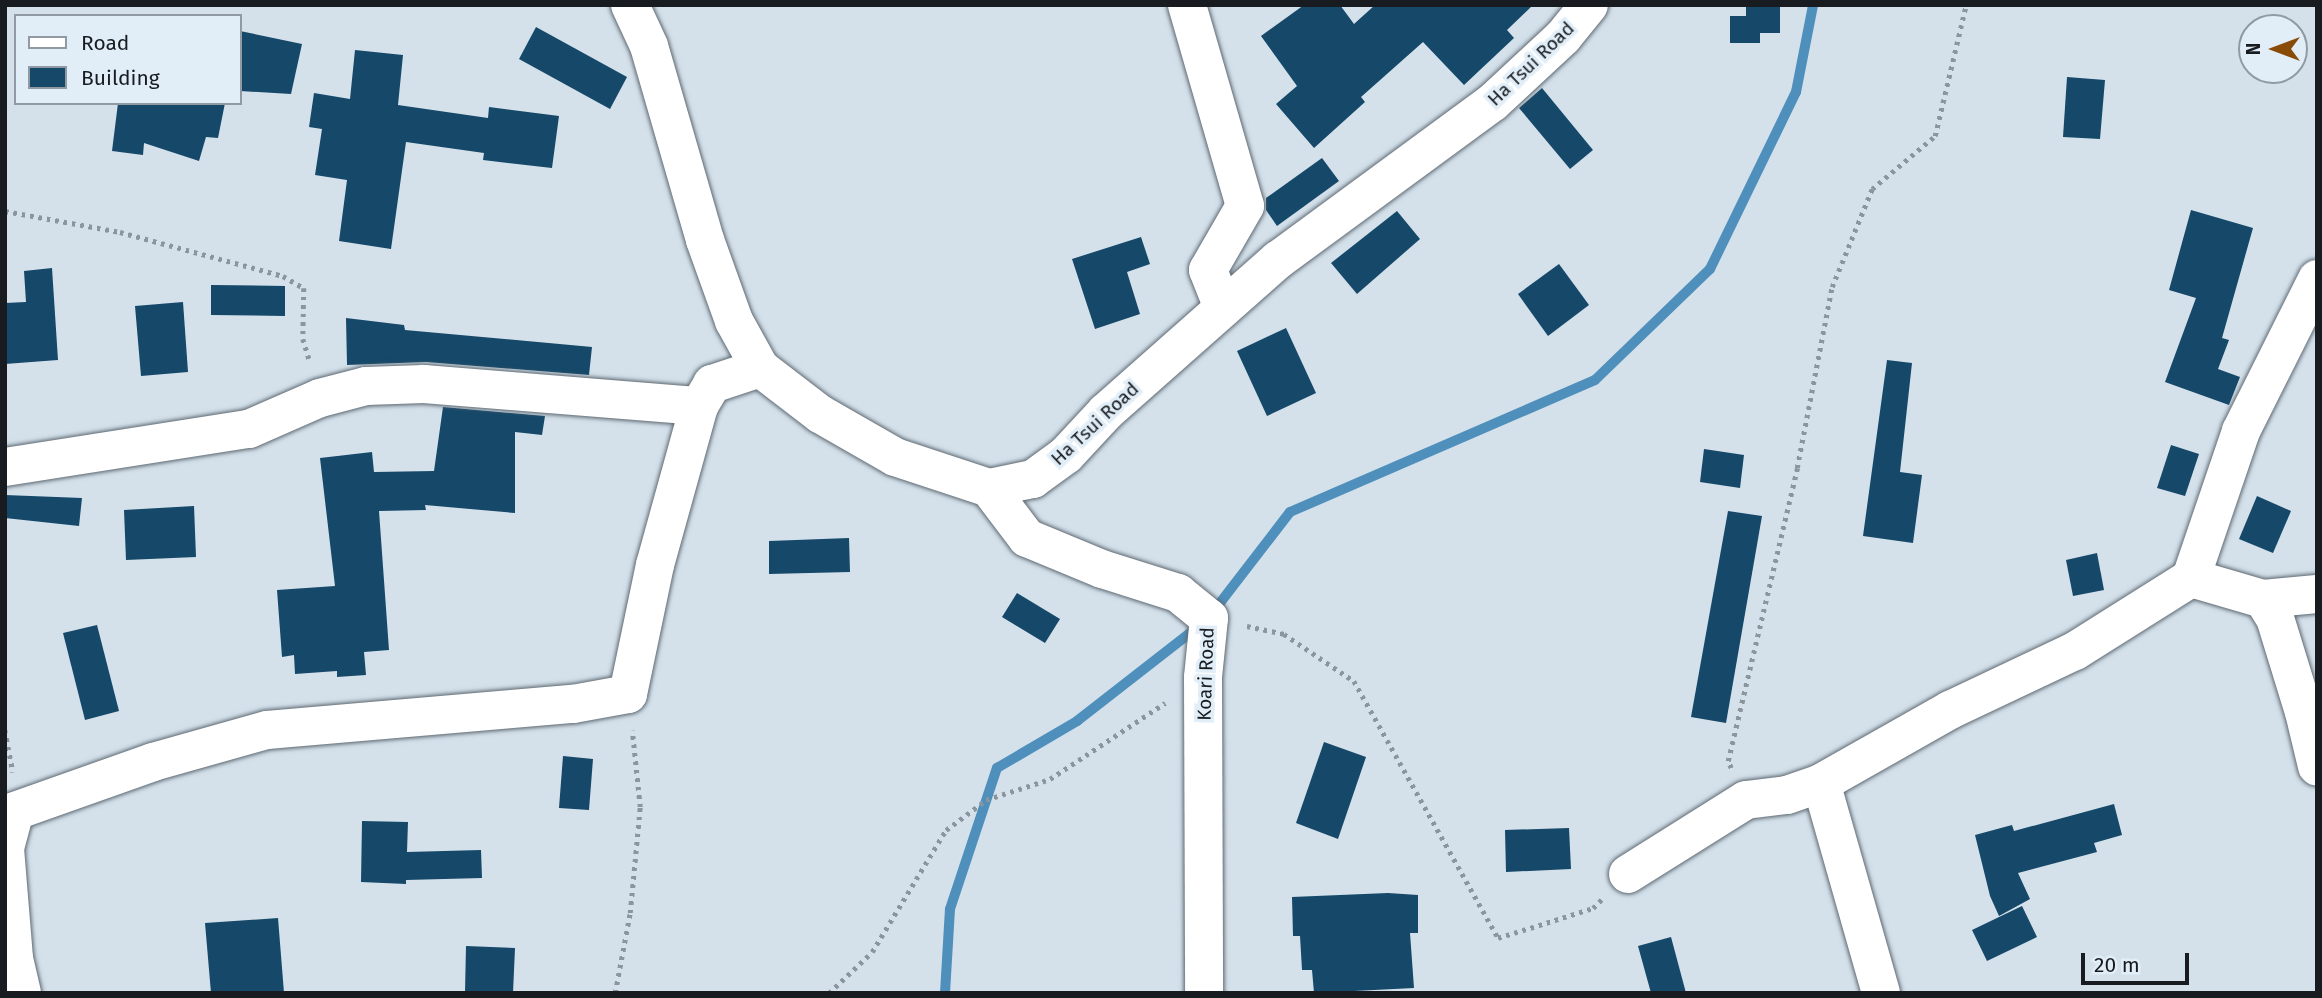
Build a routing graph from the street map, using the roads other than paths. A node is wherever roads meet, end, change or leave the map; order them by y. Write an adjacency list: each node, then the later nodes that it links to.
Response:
1 (630, 5): 6 (street, Ha Tsui Road)
2 (1187, 5): 5 (street)
3 (1589, 5): 5 (street, Ha Tsui Road)
4 (2317, 279): 10 (street)
5 (1223, 308): 9 (street, Ha Tsui Road)
6 (760, 368): 7 (street); 9 (street, Ha Tsui Road)
7 (699, 406): 8 (street); 16 (street)
8 (5, 467)
9 (989, 488): 17 (street, Koari Road)
10 (2192, 578): 12 (street); 14 (street)
11 (2317, 594): 12 (street)
12 (2263, 599): 13 (street)
13 (2317, 766)
14 (1821, 783): 15 (street); 18 (street)
15 (1628, 874)
16 (22, 993)
17 (1204, 993)
18 (1881, 993)

